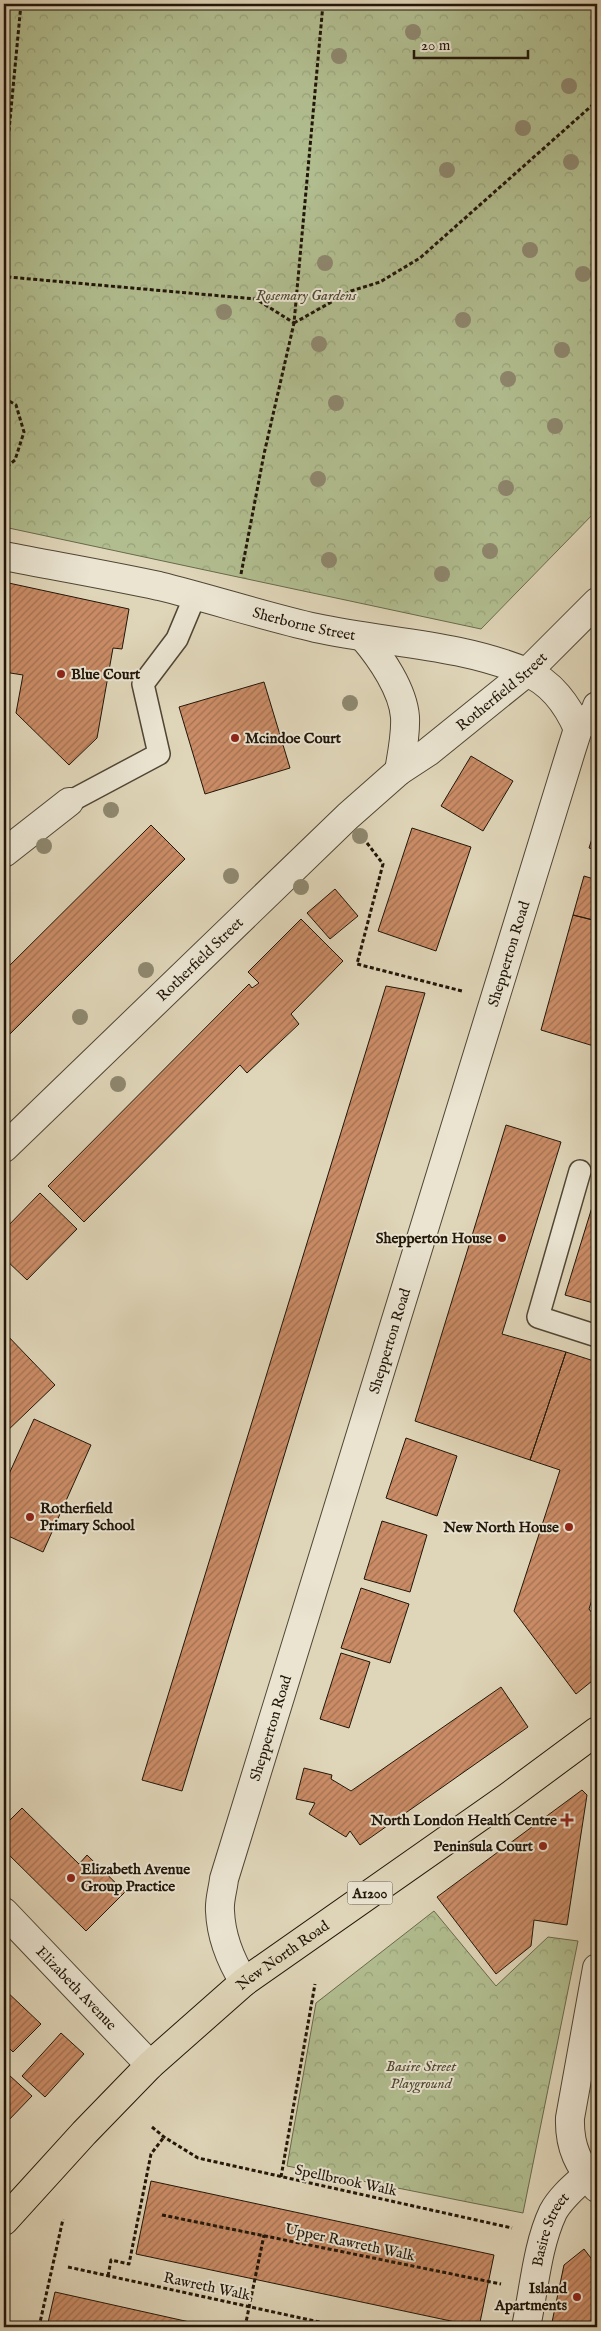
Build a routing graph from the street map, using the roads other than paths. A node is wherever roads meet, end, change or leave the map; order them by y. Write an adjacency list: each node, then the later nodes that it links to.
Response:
1 (4, 556): 2 (street, Sherborne Street)
2 (194, 596): 4 (street, Sherborne Street); 9 (lane)
3 (597, 602): 5 (street, Rotherfield Street)
4 (364, 638): 5 (street, Sherborne Street); 8 (street)
5 (527, 672): 7 (street, Sherborne Street); 8 (street, Rotherfield Street)
6 (597, 706): 7 (street, Shepperton Road)
7 (578, 729): 17 (street, Shepperton Road)
8 (399, 771): 11 (street, Rotherfield Street)
9 (69, 802): 10 (street)
10 (4, 852)
11 (4, 1148)
12 (580, 1171): 13 (lane)
13 (597, 1336)
14 (597, 1731): 17 (main road, New North Road / A1200)
15 (4, 1912): 18 (street, Elizabeth Avenue)
16 (597, 1968): 19 (street, Basire Street)
17 (244, 1982): 18 (main road, New North Road / A1200)
18 (150, 2065): 20 (main road, New North Road / A1200)
19 (592, 2182): 21 (street, Basire Street)
20 (4, 2221)
21 (526, 2327)

